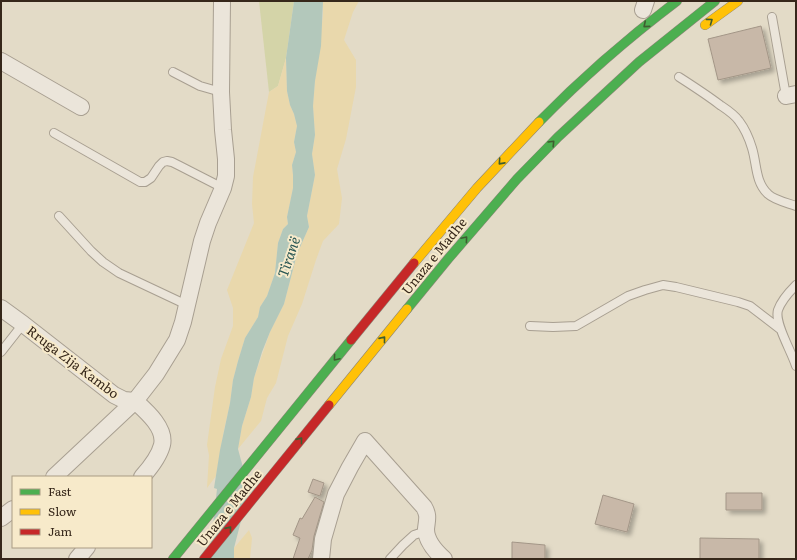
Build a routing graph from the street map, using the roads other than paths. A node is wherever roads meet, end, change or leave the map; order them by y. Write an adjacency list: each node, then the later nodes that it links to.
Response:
1 (220, 1): 11 (street)
2 (677, 1): 15 (highway, Unaza e Madhe, one-way to 15)
3 (715, 1): 16 (highway, Unaza e Madhe)
4 (738, 1): 6 (highway, one-way to 4)
5 (772, 17): 12 (lane)
6 (696, 31)
7 (1, 61): 13 (street)
8 (173, 72): 11 (lane)
9 (679, 77): 19 (lane)
10 (569, 80): 15 (highway)
11 (221, 92): 18 (street)
12 (791, 95)
13 (81, 107)
14 (599, 111): 16 (highway)
15 (545, 115): 37 (highway, Unaza e Madhe, one-way to 37)
16 (567, 128): 38 (highway, Unaza e Madhe, one-way to 16)
17 (54, 133): 18 (lane)
18 (223, 188): 22 (street)
19 (796, 206)
20 (59, 216): 22 (lane)
21 (796, 285): 26 (lane)
22 (187, 305): 29 (street)
23 (1, 308): 24 (street, Rruga Zija Kambo)
24 (23, 324): 27 (lane); 29 (street, Rruga Zija Kambo)
25 (530, 326): 26 (lane)
26 (780, 329): 28 (lane)
27 (1, 352)
28 (796, 366)
29 (135, 401): 30 (street, Rruga Zija Kambo); 31 (street)
30 (55, 476)
31 (143, 476)
32 (12, 510): 33 (street)
33 (1, 518)
34 (426, 531): 39 (street); 40 (lane); 41 (street)
35 (86, 548): 36 (street)
36 (77, 559)
37 (173, 559)
38 (204, 559)
39 (320, 559)
40 (390, 559)
41 (444, 559)

